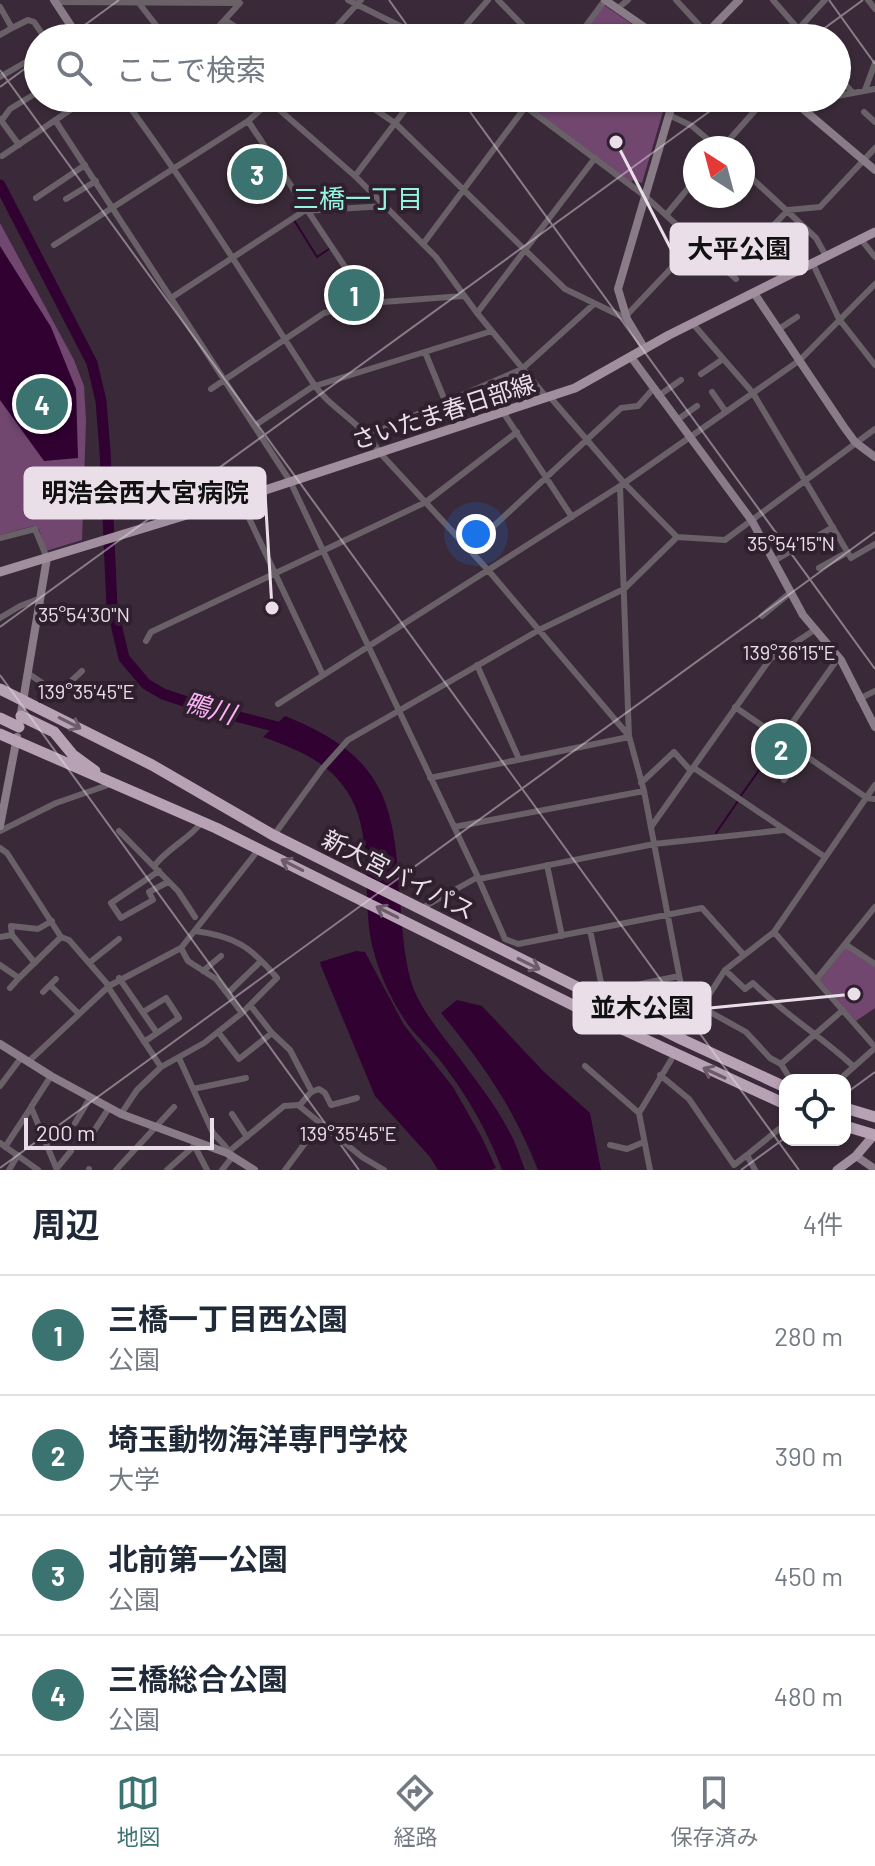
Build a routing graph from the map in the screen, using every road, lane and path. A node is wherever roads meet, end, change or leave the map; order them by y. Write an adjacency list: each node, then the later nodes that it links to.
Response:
1 (348, 0): 15 (street)
2 (488, 0): 27 (street)
3 (498, 0): 28 (street)
4 (605, 0): 17 (street); 29 (street)
5 (628, 0): 17 (street)
6 (676, 0): 31 (street)
7 (739, 0): 32 (street)
8 (773, 0): 33 (street)
9 (825, 0): 34 (street)
10 (868, 0): 18 (street)
11 (54, 1): 14 (street); 21 (street)
12 (188, 1): 13 (street); 14 (street)
13 (241, 1): 19 (street)
14 (138, 2): 22 (street)
15 (358, 3): 25 (street); 26 (street)
16 (0, 7): 35 (street)
17 (617, 9): 30 (street)
18 (875, 9)
19 (225, 20): 23 (street); 24 (street)
20 (35, 24): 35 (street)
21 (70, 24)
22 (155, 24)
23 (221, 24)
24 (231, 24)
25 (339, 24)
26 (398, 24)
27 (467, 24)
28 (521, 24)
29 (587, 24)
30 (639, 24)
31 (697, 24)
32 (718, 24)
33 (794, 24)
34 (803, 24)
35 (12, 28): 36 (street)
36 (0, 35)
37 (24, 63): 39 (street)
38 (875, 63): 41 (street)
39 (0, 77)
40 (875, 89): 41 (street)
41 (865, 90): 42 (street)
42 (852, 92)
43 (24, 100): 57 (street)
44 (67, 112): 58 (street)
45 (133, 112): 70 (street)
46 (257, 112): 59 (street)
47 (285, 112): 72 (street)
48 (379, 112): 61 (street)
49 (403, 112): 61 (street)
50 (521, 112): 75 (street)
51 (534, 112): 67 (street)
52 (670, 112): 56 (street)
53 (753, 112): 63 (street)
54 (807, 112): 68 (street)
55 (864, 112): 60 (street)
56 (669, 115): 62 (street); 77 (street)
57 (1, 119): 64 (street)
58 (55, 120): 64 (street); 69 (street)
59 (248, 121): 70 (street); 82 (street)
60 (875, 122)
61 (395, 123): 72 (street); 75 (street)
62 (705, 136)
63 (731, 136)
64 (19, 145): 66 (street)
65 (875, 148): 68 (street)
66 (2, 156)
67 (595, 158): 77 (street); 90 (street)
68 (864, 161): 71 (street); 83 (street)
69 (85, 165): 73 (street); 78 (street)
70 (173, 168): 81 (street); 93 (street)
71 (875, 170)
72 (355, 176): 80 (street)
73 (96, 181): 79 (street); 81 (street)
74 (755, 181): 83 (street)
75 (463, 189): 88 (street); 90 (street)
76 (683, 194): 84 (street)
77 (645, 196): 84 (street); 105 (street)
78 (36, 198)
79 (66, 199)
80 (385, 206): 82 (street); 88 (street)
81 (113, 207): 89 (street); 100 (street)
82 (309, 210): 93 (street); 101 (street)
83 (788, 210): 91 (street); 95 (street)
84 (666, 215): 87 (street)
85 (875, 232): 86 (main road, さいたま春日部線)
86 (860, 238): 91 (main road, さいたま春日部線); 92 (street)
87 (696, 242): 95 (street); 105 (street)
88 (423, 244): 99 (street)
89 (54, 245)
90 (525, 250): 102 (street); 103 (street)
91 (826, 256): 94 (main road, さいたま春日部線)
92 (875, 257)
93 (233, 258): 100 (street); 110 (street)
94 (812, 262): 98 (main road, さいたま春日部線); 106 (street)
95 (729, 273): 96 (street)
96 (736, 279)
97 (875, 284): 106 (street)
98 (754, 293): 107 (main road, さいたま春日部線); 108 (street)
99 (463, 296): 101 (street); 103 (street)
100 (171, 298): 120 (street)
101 (369, 303): 110 (street)
102 (594, 304): 105 (street); 117 (street)
103 (477, 313): 109 (street)
104 (797, 317): 108 (street)
105 (627, 318): 111 (street)
106 (839, 319): 115 (street); 116 (street)
107 (693, 324): 111 (main road, さいたま春日部線); 114 (street)
108 (779, 329): 115 (street)
109 (492, 331): 112 (street); 117 (street)
110 (288, 340): 120 (street); 121 (street)
111 (645, 349): 113 (main road, さいたま春日部線)
112 (425, 352): 121 (street); 127 (street)
113 (631, 357): 123 (street); 126 (main road, さいたま春日部線)
114 (723, 359): 118 (street); 125 (street)
115 (800, 360): 125 (street); 139 (street)
116 (875, 365)
117 (522, 369): 126 (street); 127 (street)
118 (701, 374)
119 (681, 380): 123 (street)
120 (225, 381): 122 (street); 132 (street)
121 (315, 386): 132 (street); 136 (street)
122 (211, 389)
123 (656, 392): 131 (street); 138 (street)
124 (712, 392): 130 (street)
125 (753, 393): 130 (street); 143 (street)
126 (548, 398): 129 (main road, さいたま春日部線); 138 (street)
127 (446, 402): 133 (street); 136 (street)
128 (697, 406): 131 (street)
129 (503, 412): 133 (main road, さいたま春日部線); 135 (street)
130 (726, 412): 137 (street)
131 (677, 420): 137 (street)
132 (254, 426): 144 (street)
133 (463, 426): 140 (main road, さいたま春日部線)
134 (875, 429): 139 (street)
135 (517, 432): 142 (street); 147 (street)
136 (369, 435): 140 (street)
137 (690, 437): 145 (street); 149 (street)
138 (587, 440): 142 (street); 145 (street)
139 (855, 442): 141 (street); 143 (street)
140 (380, 453): 144 (main road, さいたま春日部線); 147 (street)
141 (875, 457)
142 (546, 478): 148 (street); 154 (street)
143 (805, 480): 149 (street); 150 (street)
144 (290, 481): 146 (main road, さいたま春日部線); 155 (street)
145 (622, 485): 148 (street); 151 (street); 163 (street)
146 (240, 499): 157 (main road, さいたま春日部線); 162 (street)
147 (426, 502): 154 (street); 155 (street)
148 (572, 517): 160 (street)
149 (752, 521): 151 (street); 158 (street)
150 (833, 527): 156 (street); 158 (street)
151 (677, 537): 163 (street)
152 (0, 538): 157 (street)
153 (875, 544): 156 (street)
154 (469, 549): 160 (street)
155 (322, 551): 162 (street); 171 (street)
156 (848, 552): 159 (street)
157 (47, 558): 161 (main road, さいたま春日部線); 165 (street)
158 (774, 561): 164 (street)
159 (819, 568)
160 (488, 570): 169 (street); 171 (street)
161 (0, 572)
162 (275, 573): 170 (street); 176 (street)
163 (624, 589): 169 (street); 188 (street)
164 (791, 592): 166 (street); 168 (street)
165 (41, 598): 167 (street); 175 (street)
166 (762, 616)
167 (0, 618)
168 (816, 629): 172 (street); 182 (street)
169 (539, 630): 173 (street); 188 (street)
170 (146, 641)
171 (367, 647): 176 (street); 183 (street)
172 (839, 657): 179 (street); 189 (street)
173 (477, 665): 183 (street); 192 (street)
174 (82, 671): 175 (street)
175 (29, 674): 180 (street)
176 (323, 675): 181 (street)
177 (0, 689): 180 (highway, 新大宮バイパス)
178 (875, 691): 179 (street)
179 (859, 699): 186 (street)
180 (24, 700): 185 (street); 208 (highway, 新大宮バイパス, one-way to 208)
181 (278, 704)
182 (735, 707): 189 (street); 193 (street)
183 (397, 710): 194 (street); 208 (street)
184 (0, 718): 185 (highway)
185 (20, 721): 190 (street); 196 (highway)
186 (875, 727)
187 (0, 734): 190 (highway, 新大宮バイパス)
188 (629, 737): 192 (street); 197 (street)
189 (780, 740): 191 (street)
190 (16, 742): 196 (highway, 新大宮バイパス); 204 (street)
191 (802, 755): 195 (street); 200 (street)
192 (519, 759): 194 (street)
193 (692, 770): 197 (street); 205 (street); 206 (street)
194 (430, 778): 203 (street)
195 (784, 780)
196 (112, 783): 202 (highway, 新大宮バイパス); 204 (street)
197 (641, 783): 199 (street)
198 (875, 785): 200 (street)
199 (644, 791): 203 (street); 205 (street)
200 (867, 798): 201 (street); 212 (street)
201 (875, 799)
202 (202, 822): 211 (highway, 新大宮バイパス); 214 (street)
203 (454, 827): 215 (street)
204 (0, 828)
205 (651, 828): 209 (street)
206 (784, 830): 209 (street); 212 (street)
207 (119, 831): 214 (street)
208 (273, 835): 217 (highway, 新大宮バイパス)
209 (654, 844): 213 (street); 219 (street)
210 (0, 848): 221 (street)
211 (259, 849): 223 (street); 284 (highway, 新大宮バイパス, one-way to 211)
212 (825, 857): 224 (street)
213 (547, 865): 215 (street); 226 (street)
214 (157, 868): 216 (street); 216 (street)
215 (478, 878): 217 (street); 226 (street)
216 (168, 882): 220 (street)
217 (414, 907): 251 (highway, 新大宮バイパス, one-way to 251)
218 (875, 907): 230 (street)
219 (667, 915): 222 (street); 232 (street); 241 (street)
220 (195, 917)
221 (52, 921): 225 (street); 228 (street)
222 (590, 930): 226 (street); 251 (street)
223 (195, 931): 231 (street); 234 (street)
224 (774, 932): 232 (street); 245 (street)
225 (12, 935): 227 (street); 235 (street)
226 (562, 936)
227 (0, 937)
228 (61, 937): 235 (street); 236 (street)
229 (119, 939): 236 (street)
230 (845, 944): 237 (street); 245 (street)
231 (181, 948): 240 (street); 243 (street)
232 (743, 954): 239 (street)
233 (221, 956): 240 (street)
234 (261, 961): 250 (street); 252 (street)
235 (35, 963): 242 (street)
236 (89, 963): 247 (street)
237 (875, 964)
238 (0, 965): 242 (street)
239 (725, 970): 253 (street); 261 (street)
240 (203, 971): 250 (street)
241 (679, 976): 251 (street); 253 (street)
242 (19, 978): 248 (street)
243 (119, 978): 247 (street); 255 (street)
244 (56, 979): 246 (street)
245 (816, 980): 254 (street)
246 (50, 985): 249 (street); 256 (street)
247 (108, 986): 256 (street); 263 (street)
248 (10, 988)
249 (43, 992)
250 (228, 993): 257 (street)
251 (600, 995): 262 (highway, 新大宮バイパス)
252 (250, 1005): 257 (street); 260 (street)
253 (701, 1007): 262 (street); 269 (street)
254 (843, 1010): 261 (street); 265 (street)
255 (143, 1012): 259 (street); 259 (street)
256 (78, 1013): 267 (street)
257 (242, 1013): 258 (street)
258 (218, 1032): 260 (street); 266 (street)
259 (157, 1033): 263 (street)
260 (272, 1033): 281 (street)
261 (815, 1034): 269 (street); 272 (street)
262 (681, 1039): 278 (highway, 新大宮バイパス)
263 (144, 1042): 271 (street)
264 (0, 1044): 267 (street)
265 (875, 1048): 272 (street)
266 (179, 1058): 271 (street); 280 (street)
267 (25, 1060): 276 (street); 279 (street)
268 (671, 1060): 275 (street)
269 (781, 1064): 273 (street)
270 (585, 1066): 290 (street)
271 (161, 1067): 291 (street)
272 (854, 1067): 274 (street)
273 (787, 1074)
274 (846, 1074)
275 (660, 1075): 290 (street); 309 (street)
276 (51, 1076): 282 (street); 285 (street)
277 (246, 1078): 280 (street)
278 (779, 1084)
279 (0, 1086)
280 (193, 1089): 307 (street)
281 (312, 1092): 283 (street); 286 (street)
282 (90, 1098): 288 (street); 294 (street)
283 (357, 1098)
284 (779, 1101)
285 (33, 1105): 304 (street); 312 (street)
286 (299, 1106): 295 (street); 301 (street)
287 (174, 1107): 296 (street)
288 (109, 1108): 291 (street); 299 (street)
289 (851, 1110): 293 (highway)
290 (639, 1113): 302 (street)
291 (121, 1114): 296 (street)
292 (232, 1114): 301 (street)
293 (875, 1117)
294 (75, 1123)
295 (320, 1123): 322 (street); 323 (street)
296 (154, 1128): 303 (street); 316 (street)
297 (851, 1128): 300 (highway)
298 (779, 1129): 309 (street)
299 (92, 1134)
300 (875, 1134): 310 (main road)
301 (247, 1137): 307 (street)
302 (644, 1142): 305 (street); 324 (street)
303 (192, 1144): 307 (street); 311 (street); 317 (street)
304 (2, 1145): 308 (street)
305 (610, 1145)
306 (71, 1151): 312 (street)
307 (230, 1154): 320 (street); 321 (street)
308 (18, 1155): 314 (street); 315 (street)
309 (747, 1155): 325 (street)
310 (856, 1156): 313 (street); 326 (main road)
311 (204, 1162): 318 (street); 319 (street)
312 (57, 1169)
313 (875, 1169)
314 (9, 1170)
315 (38, 1170)
316 (116, 1170)
317 (167, 1170)
318 (196, 1170)
319 (207, 1170)
320 (222, 1170)
321 (254, 1170)
322 (285, 1170)
323 (384, 1170)
324 (650, 1170)
325 (755, 1170)
326 (837, 1170)

